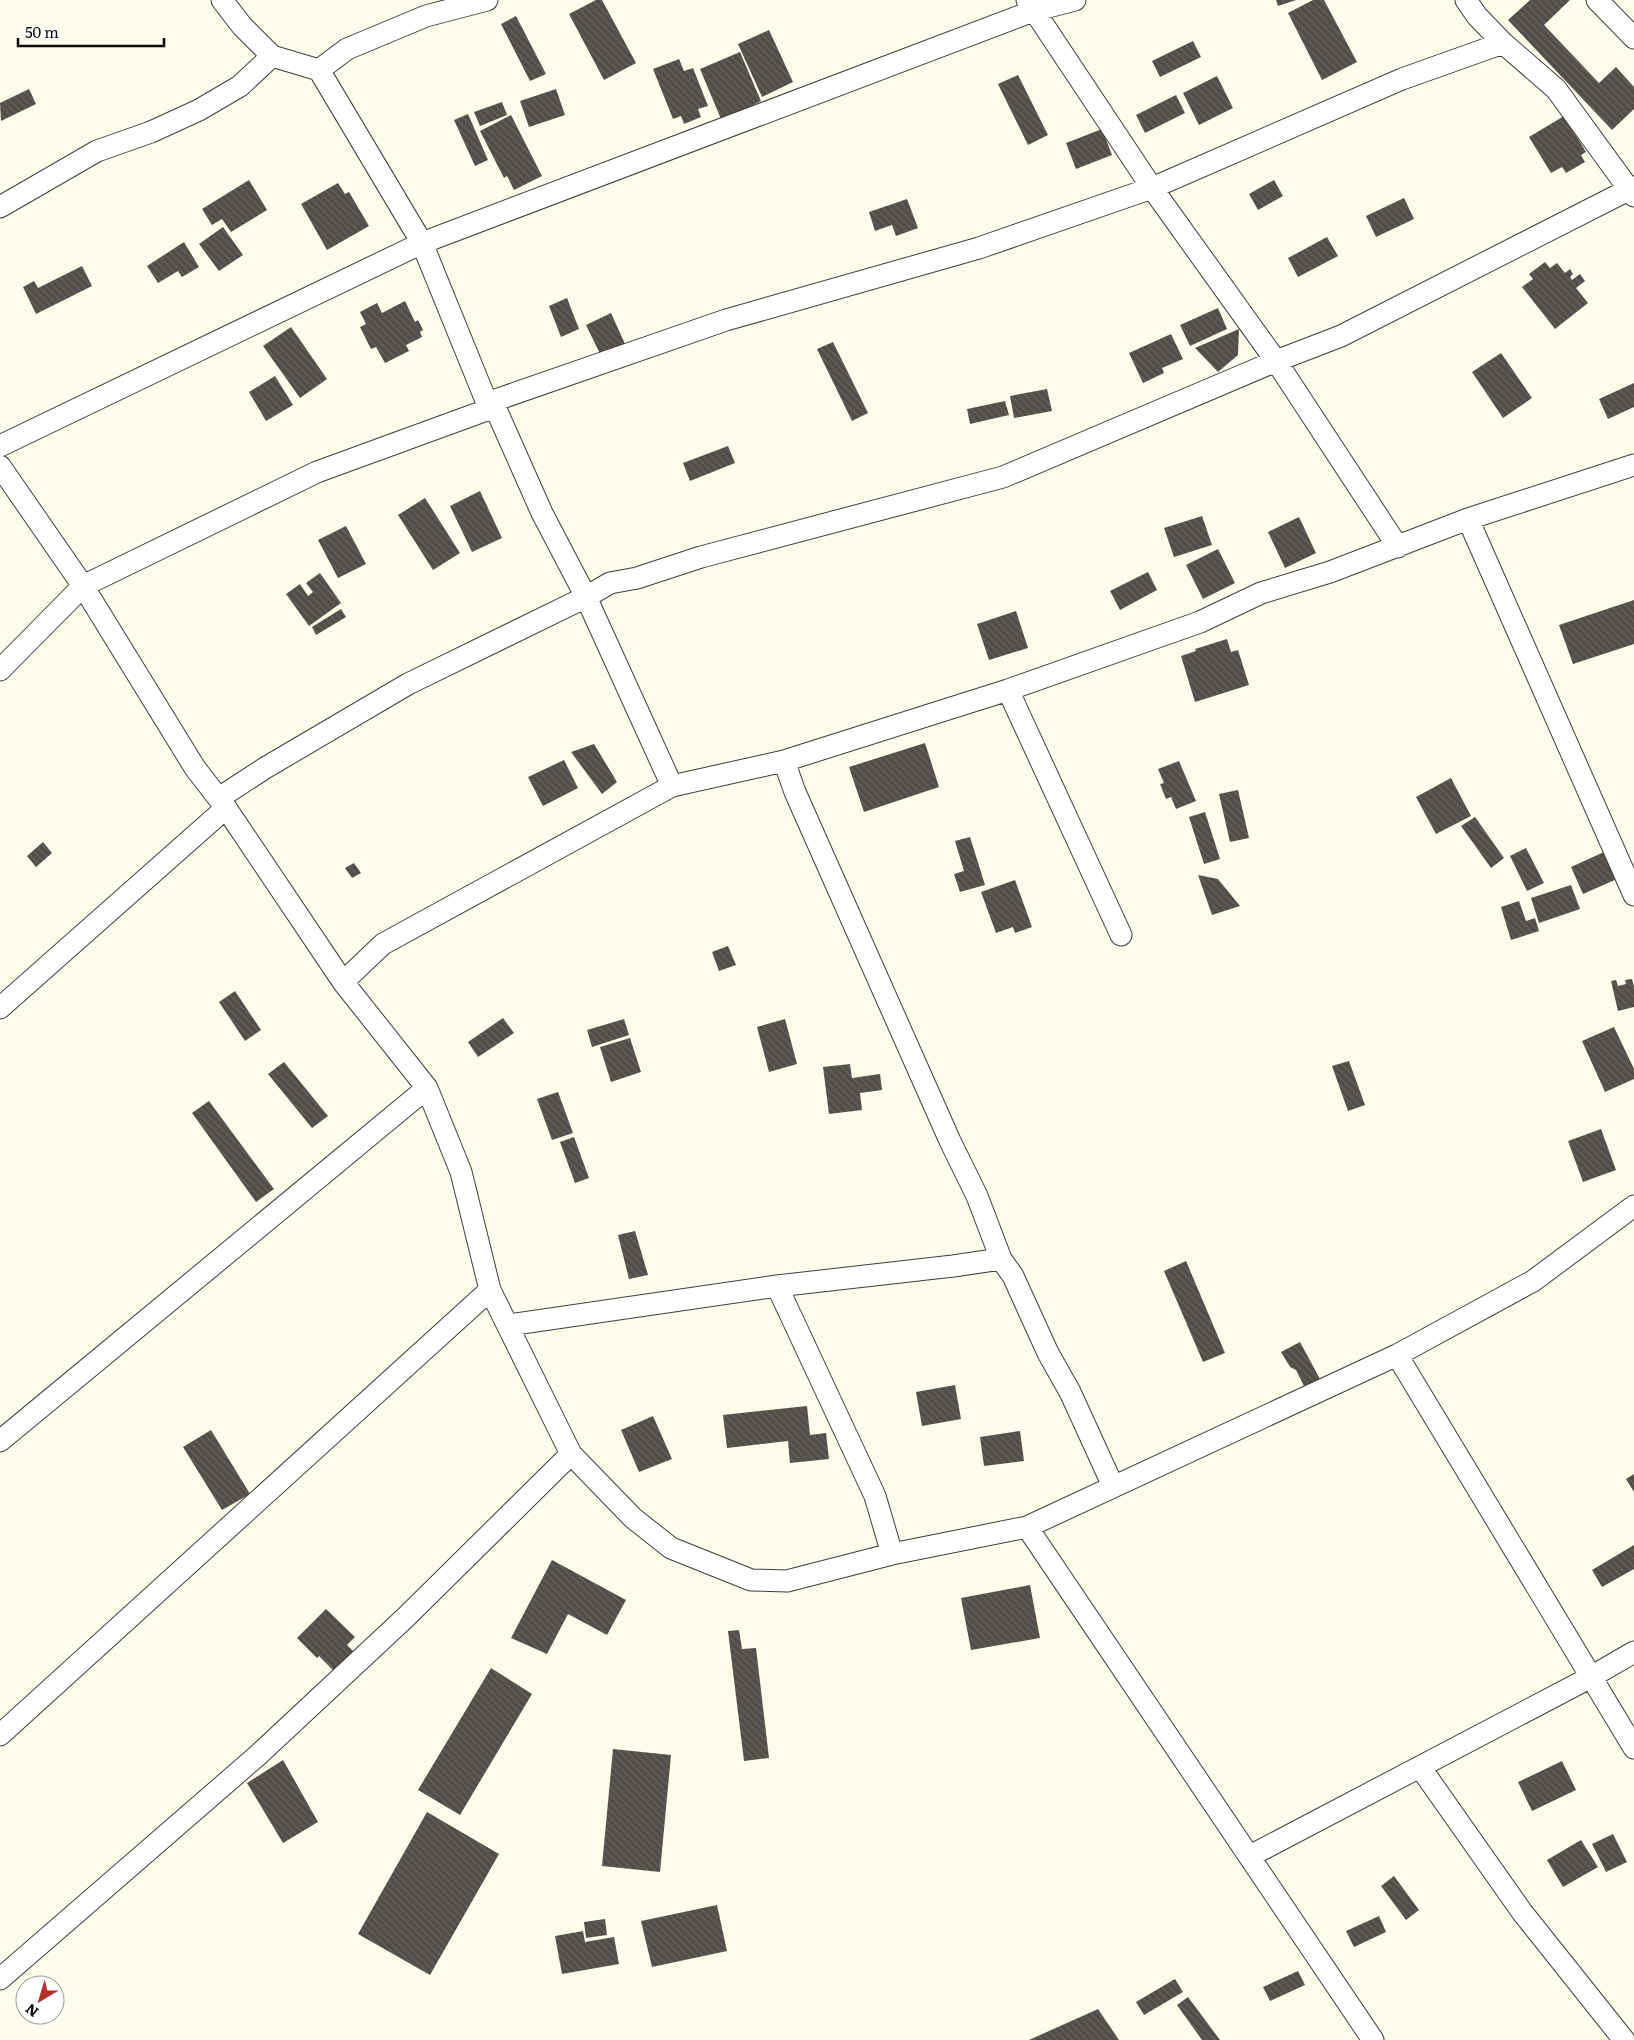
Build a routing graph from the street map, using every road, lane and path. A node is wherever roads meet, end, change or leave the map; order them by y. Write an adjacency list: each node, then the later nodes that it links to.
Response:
1 (222, 0): 10 (street)
2 (487, 0): 6 (street)
3 (1075, 0): 7 (street)
4 (1466, 0): 9 (street)
5 (1597, 0): 8 (street)
6 (459, 4): 11 (street)
7 (1030, 6): 12 (street); 15 (street)
8 (1634, 38)
9 (1503, 43): 12 (street); 13 (street)
10 (272, 56): 11 (street); 14 (street)
11 (319, 70): 15 (street)
12 (1152, 188): 16 (street); 17 (street)
13 (1633, 191): 16 (street)
14 (0, 207)
15 (422, 243): 17 (street); 18 (street)
16 (1276, 361): 22 (street); 24 (street)
17 (491, 405): 23 (street); 24 (street)
18 (0, 446)
19 (1634, 465): 21 (street)
20 (0, 466): 23 (street)
21 (1468, 519): 22 (street); 30 (street)
22 (1398, 547): 26 (street)
23 (83, 586): 25 (street); 29 (street)
24 (586, 597): 28 (street); 29 (street)
25 (0, 670)
26 (1008, 690): 27 (street); 31 (street)
27 (784, 761): 28 (street); 36 (street)
28 (672, 786): 32 (street)
29 (222, 803): 32 (street); 33 (street)
30 (1634, 895)
31 (1121, 934)
32 (343, 982): 34 (street)
33 (0, 1008)
34 (427, 1088): 38 (street); 41 (street)
35 (1634, 1206): 40 (street)
36 (1001, 1259): 37 (street); 43 (street)
37 (777, 1286): 39 (street); 45 (street)
38 (490, 1290): 39 (street); 48 (street)
39 (508, 1326): 42 (street)
40 (1397, 1355): 43 (street); 47 (street)
41 (0, 1441)
42 (571, 1454): 45 (street); 52 (street)
43 (1113, 1486): 44 (street)
44 (1027, 1527): 45 (street); 51 (street)
45 (892, 1554)
46 (1634, 1652): 47 (street)
47 (1592, 1677): 49 (street); 50 (street)
48 (0, 1735)
49 (1634, 1748)
50 (1420, 1766): 51 (street); 54 (street)
51 (1250, 1856): 53 (street)
52 (0, 1979)
53 (1368, 2038)
54 (1624, 2040)

